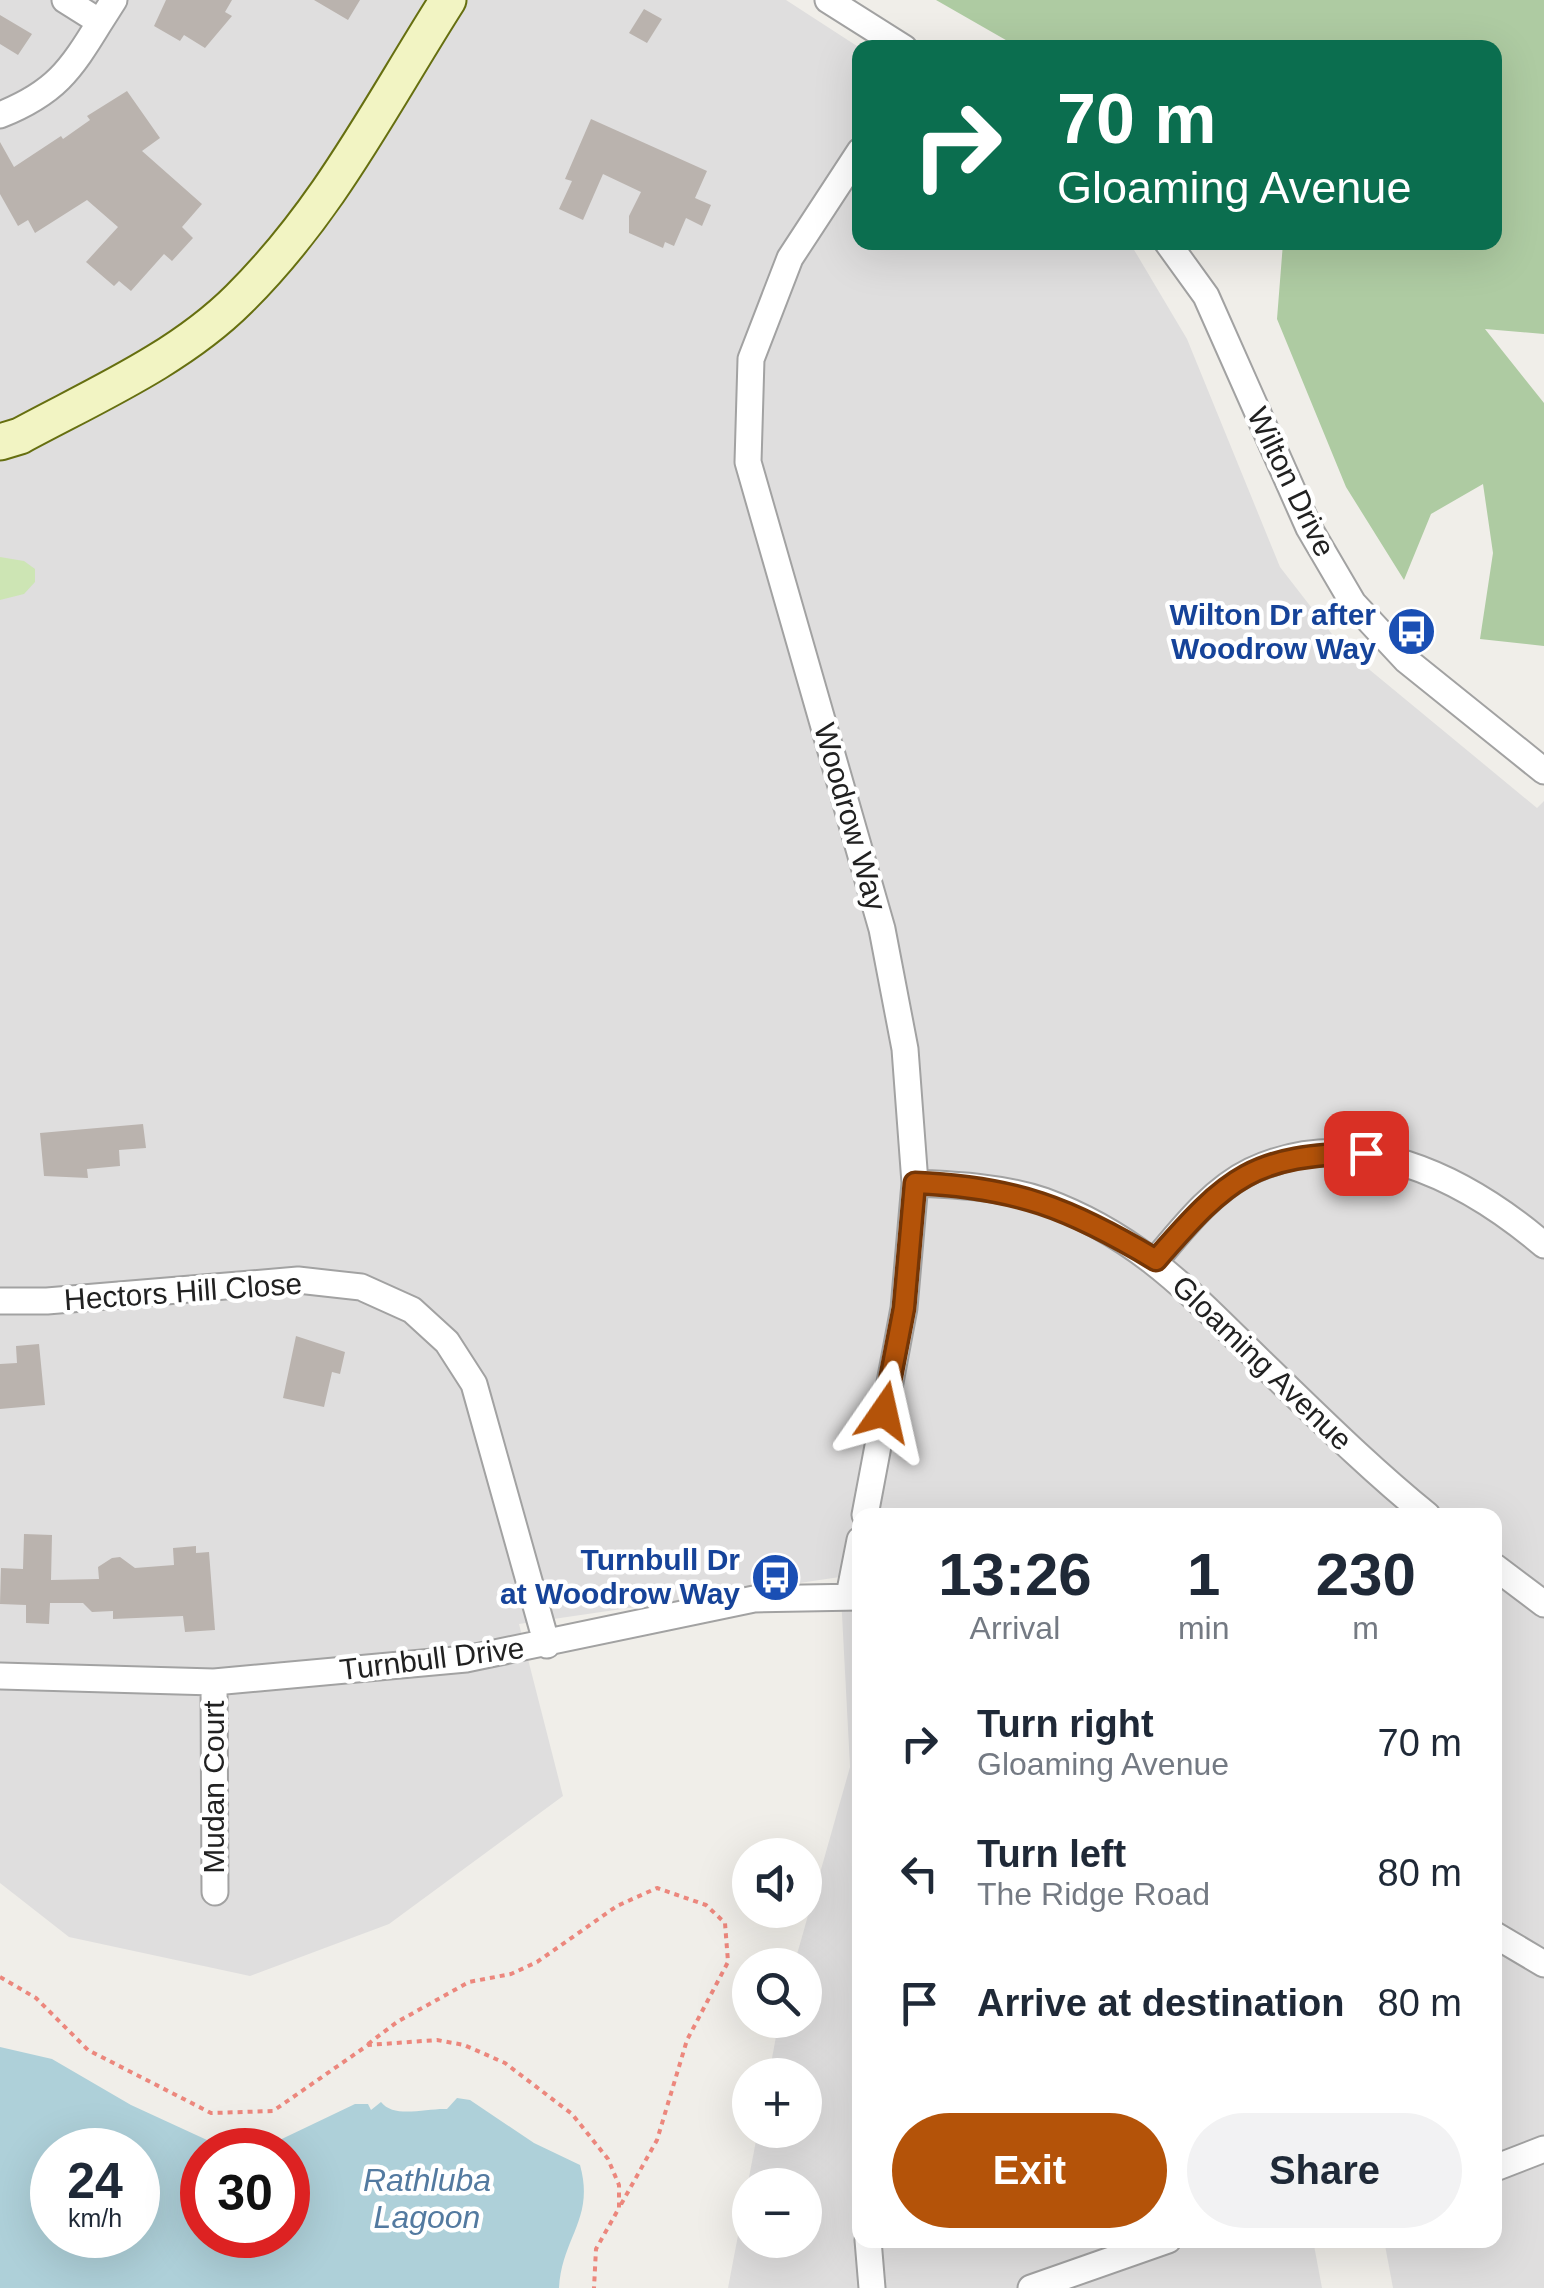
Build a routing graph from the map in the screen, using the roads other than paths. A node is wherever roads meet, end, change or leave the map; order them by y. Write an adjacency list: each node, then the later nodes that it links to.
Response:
1 (65, 0): 4 (street)
2 (448, 0): 9 (main road)
3 (828, 0): 5 (street)
4 (107, 11): 6 (street)
5 (891, 40)
6 (0, 115)
7 (852, 163): 11 (street, Woodrow Way)
8 (1173, 250): 10 (street, Wilton Drive)
9 (0, 442)
10 (1544, 772)
11 (915, 1183): 13 (street, Gloaming Avenue); 15 (street, Woodrow Way)
12 (1544, 1245): 13 (street)
13 (1156, 1260): 16 (street, Gloaming Avenue)
14 (0, 1301): 20 (street, Hectors Hill Close)
15 (866, 1508)
16 (1418, 1508)
17 (1502, 1572): 19 (street)
18 (852, 1596): 20 (street, Turnbull Drive)
19 (1544, 1604)
20 (547, 1645): 22 (street, Turnbull Drive)
21 (0, 1676): 22 (street, Turnbull Drive)
22 (214, 1682): 23 (street, Mudan Court)
23 (215, 1892)
24 (1502, 1939): 25 (street)
25 (1544, 1964)
26 (1544, 2149): 27 (street)
27 (1502, 2165)
28 (869, 2248): 30 (street)
29 (1145, 2248): 31 (street)
30 (872, 2288)
31 (1031, 2288)

